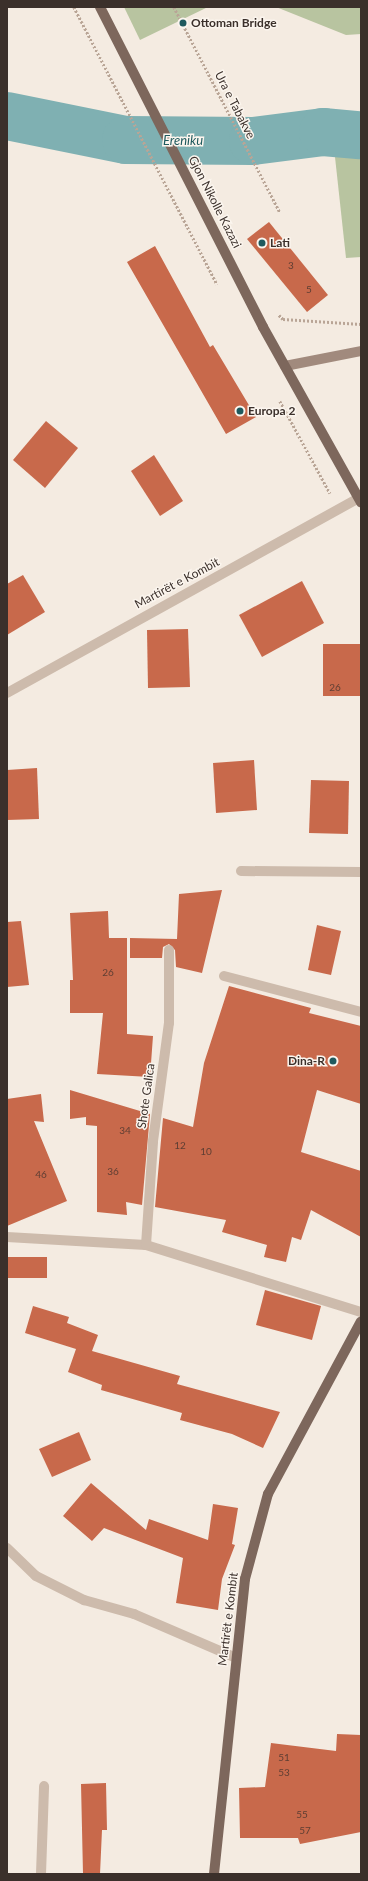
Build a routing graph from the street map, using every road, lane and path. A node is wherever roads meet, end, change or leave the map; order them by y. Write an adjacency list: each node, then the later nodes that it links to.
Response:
1 (74, 7): 5 (path)
2 (100, 7): 9 (main road, Gjon Nikolle Kazazi)
3 (174, 7): 4 (path, Ura e Tabakve)
4 (280, 212)
5 (203, 258)
6 (274, 309): 7 (path)
7 (361, 324)
8 (361, 351): 9 (main road)
9 (285, 366): 10 (main road, Martirët e Kombit)
10 (360, 500): 11 (street, Martirët e Kombit)
11 (7, 693)
12 (241, 872): 13 (street)
13 (361, 872)
14 (169, 950): 18 (street, Shote Galica)
15 (224, 976): 16 (street)
16 (361, 1012)
17 (7, 1237): 18 (street)
18 (146, 1246): 19 (street)
19 (361, 1312)
20 (361, 1321): 22 (main road, Martirët e Kombit)
21 (7, 1548): 22 (street)
22 (236, 1658): 25 (main road, Martirët e Kombit)
23 (44, 1786): 24 (street)
24 (41, 1874)
25 (214, 1874)

